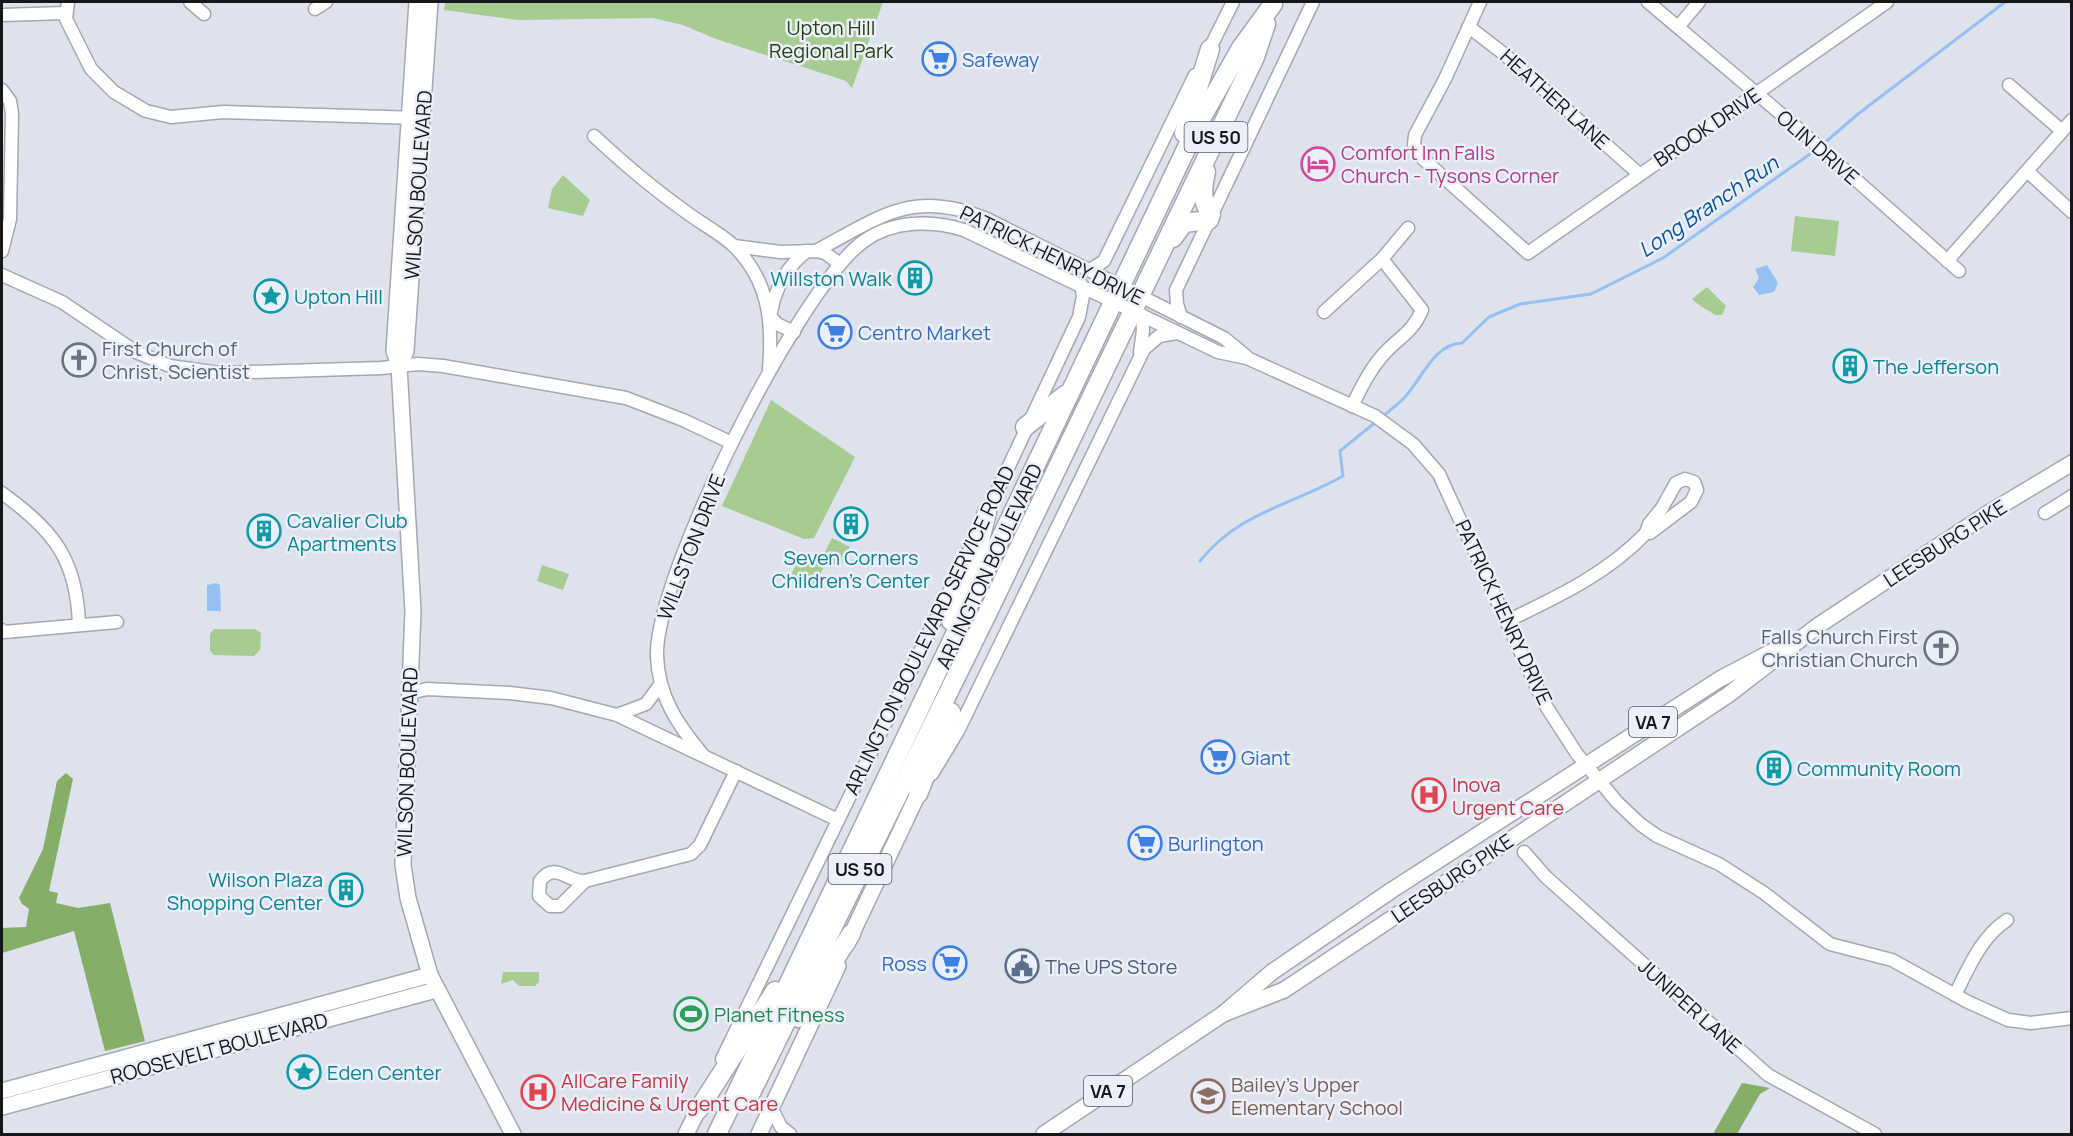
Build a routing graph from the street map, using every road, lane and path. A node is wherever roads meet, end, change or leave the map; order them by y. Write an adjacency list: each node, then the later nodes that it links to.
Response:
1 (190, 2): 14 (street)
2 (326, 2): 13 (street)
3 (417, 2): 22 (main road, WILSON BOULEVARD)
4 (430, 2): 22 (main road, WILSON BOULEVARD)
5 (1233, 2): 18 (street)
6 (1313, 2): 31 (street)
7 (1480, 2): 16 (street)
8 (1648, 2): 17 (street, OLIN DRIVE)
9 (1699, 2): 17 (street)
10 (1887, 2): 21 (street, BROOK DRIVE)
11 (1274, 3): 26 (highway, ARLINGTON BOULEVARD / US 50); 29 (highway, ARLINGTON BOULEVARD / US 50)
12 (67, 7): 15 (street); 22 (street)
13 (315, 9)
14 (204, 14)
15 (2, 15)
16 (1469, 27): 28 (street, HEATHER LANE); 28 (street, BROOK DRIVE)
17 (1678, 27): 21 (street, OLIN DRIVE)
18 (1210, 49): 29 (highway); 40 (street)
19 (2009, 85): 24 (street)
20 (3, 92): 34 (street)
21 (1757, 93): 28 (street, BROOK DRIVE); 37 (street, OLIN DRIVE)
22 (415, 118): 52 (main road, WILSON BOULEVARD)
23 (2072, 120): 24 (street)
24 (2062, 131): 27 (street)
25 (594, 136): 33 (street, PATRICK HENRY DRIVE)
26 (1216, 138): 31 (highway); 39 (highway, ARLINGTON BOULEVARD / US 50)
27 (2027, 171): 30 (street); 37 (street)
28 (1639, 174)
29 (1167, 194): 44 (highway, ARLINGTON BOULEVARD / US 50)
30 (2072, 212)
31 (1210, 218): 39 (highway); 48 (street)
32 (1408, 228): 36 (street)
33 (734, 246): 35 (street, PATRICK HENRY DRIVE); 47 (street, PATRICK HENRY DRIVE)
34 (2, 251)
35 (812, 251): 38 (street, PATRICK HENRY DRIVE); 40 (street, PATRICK HENRY DRIVE); 47 (street, PATRICK HENRY DRIVE)
36 (1382, 260): 46 (street); 56 (street)
37 (1947, 261): 41 (street, OLIN DRIVE)
38 (840, 264): 43 (street, PATRICK HENRY DRIVE); 49 (street, PATRICK HENRY DRIVE)
39 (1153, 267): 45 (highway, ARLINGTON BOULEVARD / US 50)
40 (1089, 270): 44 (street, PATRICK HENRY DRIVE)
41 (1959, 271)
42 (2, 275): 52 (street)
43 (1081, 284): 44 (street, PATRICK HENRY DRIVE); 57 (street, ARLINGTON BOULEVARD SERVICE ROAD)
44 (1117, 294): 45 (street, PATRICK HENRY DRIVE); 55 (highway, ARLINGTON BOULEVARD / US 50)
45 (1137, 307): 48 (street, PATRICK HENRY DRIVE); 50 (street, PATRICK HENRY DRIVE); 53 (street); 65 (highway, ARLINGTON BOULEVARD / US 50)
46 (1324, 312)
47 (771, 316): 49 (street); 54 (street, PATRICK HENRY DRIVE)
48 (1181, 317): 51 (street, PATRICK HENRY DRIVE)
49 (794, 332): 54 (street, PATRICK HENRY DRIVE)
50 (1180, 333): 51 (street, PATRICK HENRY DRIVE); 53 (street)
51 (1247, 358): 56 (street, PATRICK HENRY DRIVE)
52 (399, 366): 58 (street); 72 (main road, WILSON BOULEVARD)
53 (1134, 369): 79 (street)
54 (769, 373): 58 (street, WILLSTON DRIVE)
55 (1070, 390): 57 (highway); 74 (highway, ARLINGTON BOULEVARD / US 50)
56 (1352, 406): 66 (street, PATRICK HENRY DRIVE)
57 (1025, 427): 62 (street, ARLINGTON BOULEVARD SERVICE ROAD)
58 (732, 443): 71 (street, WILLSTON DRIVE)
59 (2072, 462): 69 (main road, LEESBURG PIKE / VA 7)
60 (2, 493): 68 (street)
61 (2072, 496): 63 (street)
62 (987, 512): 74 (highway); 80 (street, ARLINGTON BOULEVARD SERVICE ROAD)
63 (2044, 513)
64 (1646, 533): 64 (street); 66 (street)
65 (988, 612): 79 (highway); 91 (highway, ARLINGTON BOULEVARD / US 50)
66 (1507, 621): 76 (street, PATRICK HENRY DRIVE)
67 (117, 622): 68 (street)
68 (79, 625): 70 (street)
69 (1819, 625): 76 (main road, LEESBURG PIKE / VA 7); 78 (main road, LEESBURG PIKE / VA 7)
70 (2, 635)
71 (660, 685): 73 (street); 75 (street, WILLSTON DRIVE)
72 (410, 693): 73 (street); 86 (main road, WILSON BOULEVARD)
73 (617, 716): 75 (street)
74 (906, 743): 81 (highway, ARLINGTON BOULEVARD / US 50)
75 (704, 755): 77 (street)
76 (1586, 765): 78 (street, PATRICK HENRY DRIVE); 89 (main road, LEESBURG PIKE / VA 7)
77 (736, 771): 80 (street); 83 (street)
78 (1599, 781): 88 (street, PATRICK HENRY DRIVE); 89 (main road, LEESBURG PIKE / VA 7)
79 (918, 794): 85 (main road)
80 (838, 820): 95 (street, ARLINGTON BOULEVARD SERVICE ROAD)
81 (860, 834): 95 (highway); 98 (highway, ARLINGTON BOULEVARD / US 50)
82 (1524, 852): 103 (street, JUNIPER LANE)
83 (585, 881)
84 (2007, 920): 88 (street)
85 (851, 934): 91 (highway); 94 (main road)
86 (429, 975): 87 (main road, WILSON BOULEVARD); 92 (main road, ROOSEVELT BOULEVARD)
87 (436, 990): 93 (main road, ROOSEVELT BOULEVARD); 96 (main road, WILSON BOULEVARD)
88 (1955, 995): 90 (street, PATRICK HENRY DRIVE)
89 (1224, 1014): 102 (main road, LEESBURG PIKE / VA 7)
90 (2072, 1018)
91 (767, 1062): 99 (highway, ARLINGTON BOULEVARD / US 50)
92 (2, 1091)
93 (2, 1107)
94 (771, 1107): 100 (main road); 101 (street)
95 (698, 1110): 97 (main road, ARLINGTON BOULEVARD SERVICE ROAD)
96 (513, 1134)
97 (686, 1134)
98 (717, 1134)
99 (730, 1134)
100 (759, 1134)
101 (790, 1134)
102 (1044, 1134)
103 (1875, 1134)

